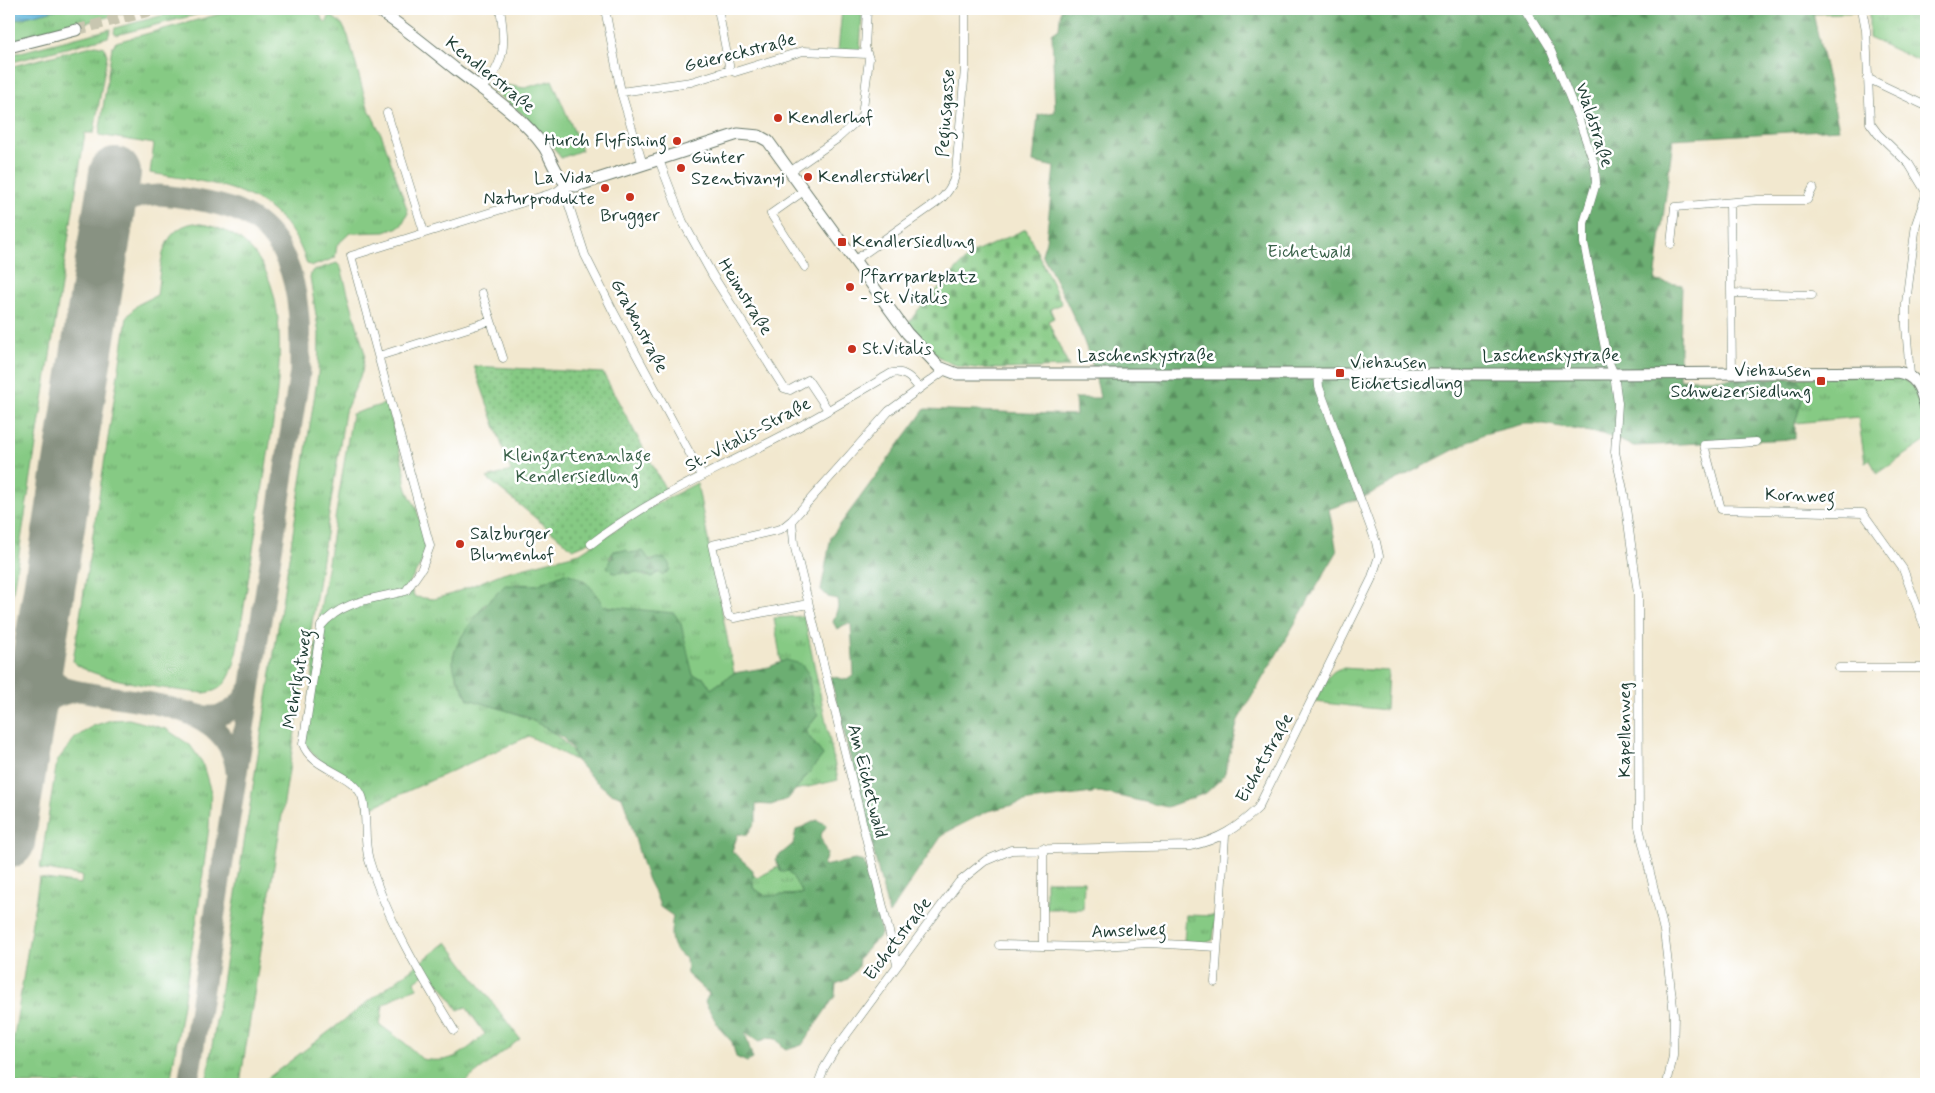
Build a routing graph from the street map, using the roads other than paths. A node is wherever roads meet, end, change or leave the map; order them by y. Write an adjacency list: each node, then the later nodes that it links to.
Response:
1 (376, 9): 14 (street, Kendlerstraße)
2 (500, 9): 14 (street)
3 (605, 9): 15 (street)
4 (718, 9): 12 (street)
5 (867, 9): 11 (street)
6 (966, 9): 28 (street, Pegiusgasse)
7 (1525, 9): 39 (street, Waldstraße)
8 (1862, 9): 13 (street)
9 (76, 30): 10 (street)
10 (9, 47)
11 (867, 54): 12 (street, Geiereckstraße); 20 (street)
12 (730, 70): 15 (street, Geiereckstraße)
13 (1867, 78): 16 (street); 24 (street)
14 (482, 90): 21 (street, Kendlerstraße)
15 (621, 92): 19 (street)
16 (1926, 106)
17 (387, 113): 26 (street)
18 (659, 160): 19 (street); 20 (street); 43 (street, Heimstraße)
19 (643, 165): 21 (street)
20 (791, 171): 23 (street)
21 (566, 184): 26 (street); 45 (street, Grabenstraße)
22 (1814, 188): 25 (street)
23 (805, 190): 28 (street); 29 (street)
24 (1926, 193): 40 (street)
25 (1730, 203): 27 (street); 30 (street)
26 (424, 232): 34 (street, Mehrlgutweg)
27 (1671, 244)
28 (855, 260): 36 (street)
29 (805, 267)
30 (1731, 292): 32 (street); 38 (street)
31 (482, 293): 33 (street)
32 (1812, 294)
33 (490, 322): 34 (street); 35 (street)
34 (379, 356): 59 (street, Mehrlgutweg)
35 (503, 358)
36 (944, 370): 37 (street, Laschenskystraße); 41 (street)
37 (1318, 372): 39 (street, Laschenskystraße); 52 (street, Eichetstraße)
38 (1732, 373): 39 (street, Laschenskystraße); 40 (street, Laschenskystraße)
39 (1614, 374): 61 (street, Kapellenweg)
40 (1910, 375): 42 (street)
41 (919, 388): 43 (street, St.-Vitalis-Straße); 46 (street)
42 (1926, 408)
43 (828, 410): 45 (street, St.-Vitalis-Straße)
44 (1756, 442): 49 (street, Kornweg)
45 (702, 476): 47 (street, St.-Vitalis-Straße)
46 (792, 520): 48 (street, Am Eichetwald); 48 (street)
47 (591, 544)
48 (808, 604): 57 (street, Am Eichetwald)
49 (1926, 630)
50 (1839, 668): 51 (street)
51 (1926, 668)
52 (1225, 836): 53 (street, Eichetstraße); 56 (street)
53 (1043, 848): 55 (street); 57 (street, Eichetstraße)
54 (999, 946): 55 (street, Amselweg)
55 (1042, 946): 56 (street, Amselweg)
56 (1217, 947): 58 (street)
57 (897, 964): 60 (street, Eichetstraße)
58 (1215, 982)
59 (454, 1030)
60 (818, 1084)
61 (1667, 1084)

